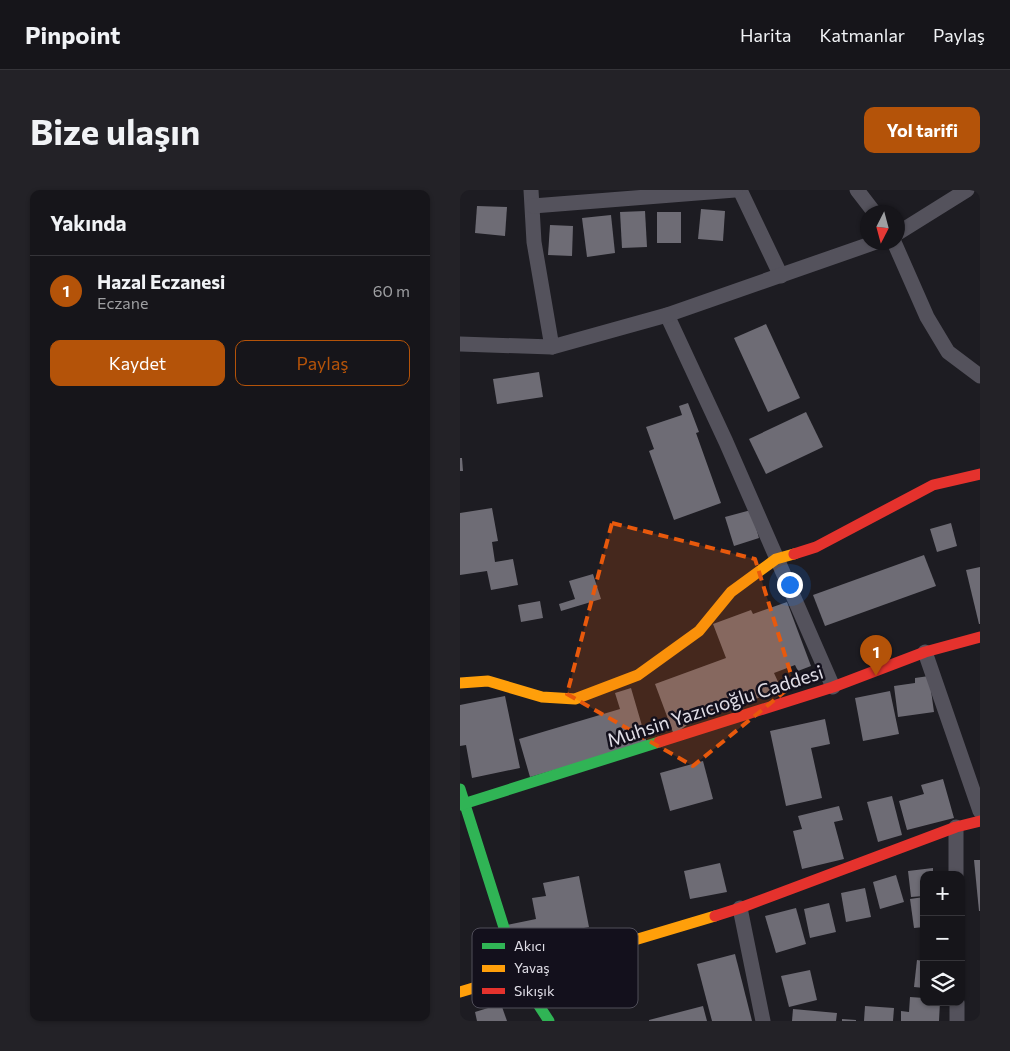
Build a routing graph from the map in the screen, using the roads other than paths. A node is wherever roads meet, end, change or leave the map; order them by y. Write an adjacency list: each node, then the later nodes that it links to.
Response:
1 (531, 190): 7 (street)
2 (734, 190): 7 (street)
3 (740, 190): 11 (street)
4 (857, 190): 6 (street)
5 (967, 190): 8 (street)
6 (869, 205)
7 (533, 206): 14 (street)
8 (905, 229)
9 (860, 248): 11 (street)
10 (898, 250): 15 (street)
11 (780, 276): 12 (street)
12 (667, 315): 14 (street); 17 (street)
13 (460, 344): 14 (street)
14 (552, 347)
15 (980, 376)
16 (980, 474): 17 (street)
17 (776, 559): 20 (street); 21 (street)
18 (980, 637): 19 (street, Muhsin Yazıcıoğlu Caddesi)
19 (925, 652): 21 (street, Muhsin Yazıcıoğlu Caddesi); 24 (street)
20 (460, 683)
21 (833, 687): 23 (street, Muhsin Yazıcıoğlu Caddesi)
22 (460, 789): 23 (street)
23 (463, 804): 29 (street)
24 (980, 811)
25 (980, 822): 26 (street)
26 (956, 828): 27 (street); 28 (street)
27 (956, 871)
28 (740, 908): 30 (street); 34 (street)
29 (504, 928)
30 (638, 939)
31 (957, 1006): 35 (street)
32 (541, 1008): 33 (street)
33 (549, 1021)
34 (763, 1021)
35 (957, 1021)

